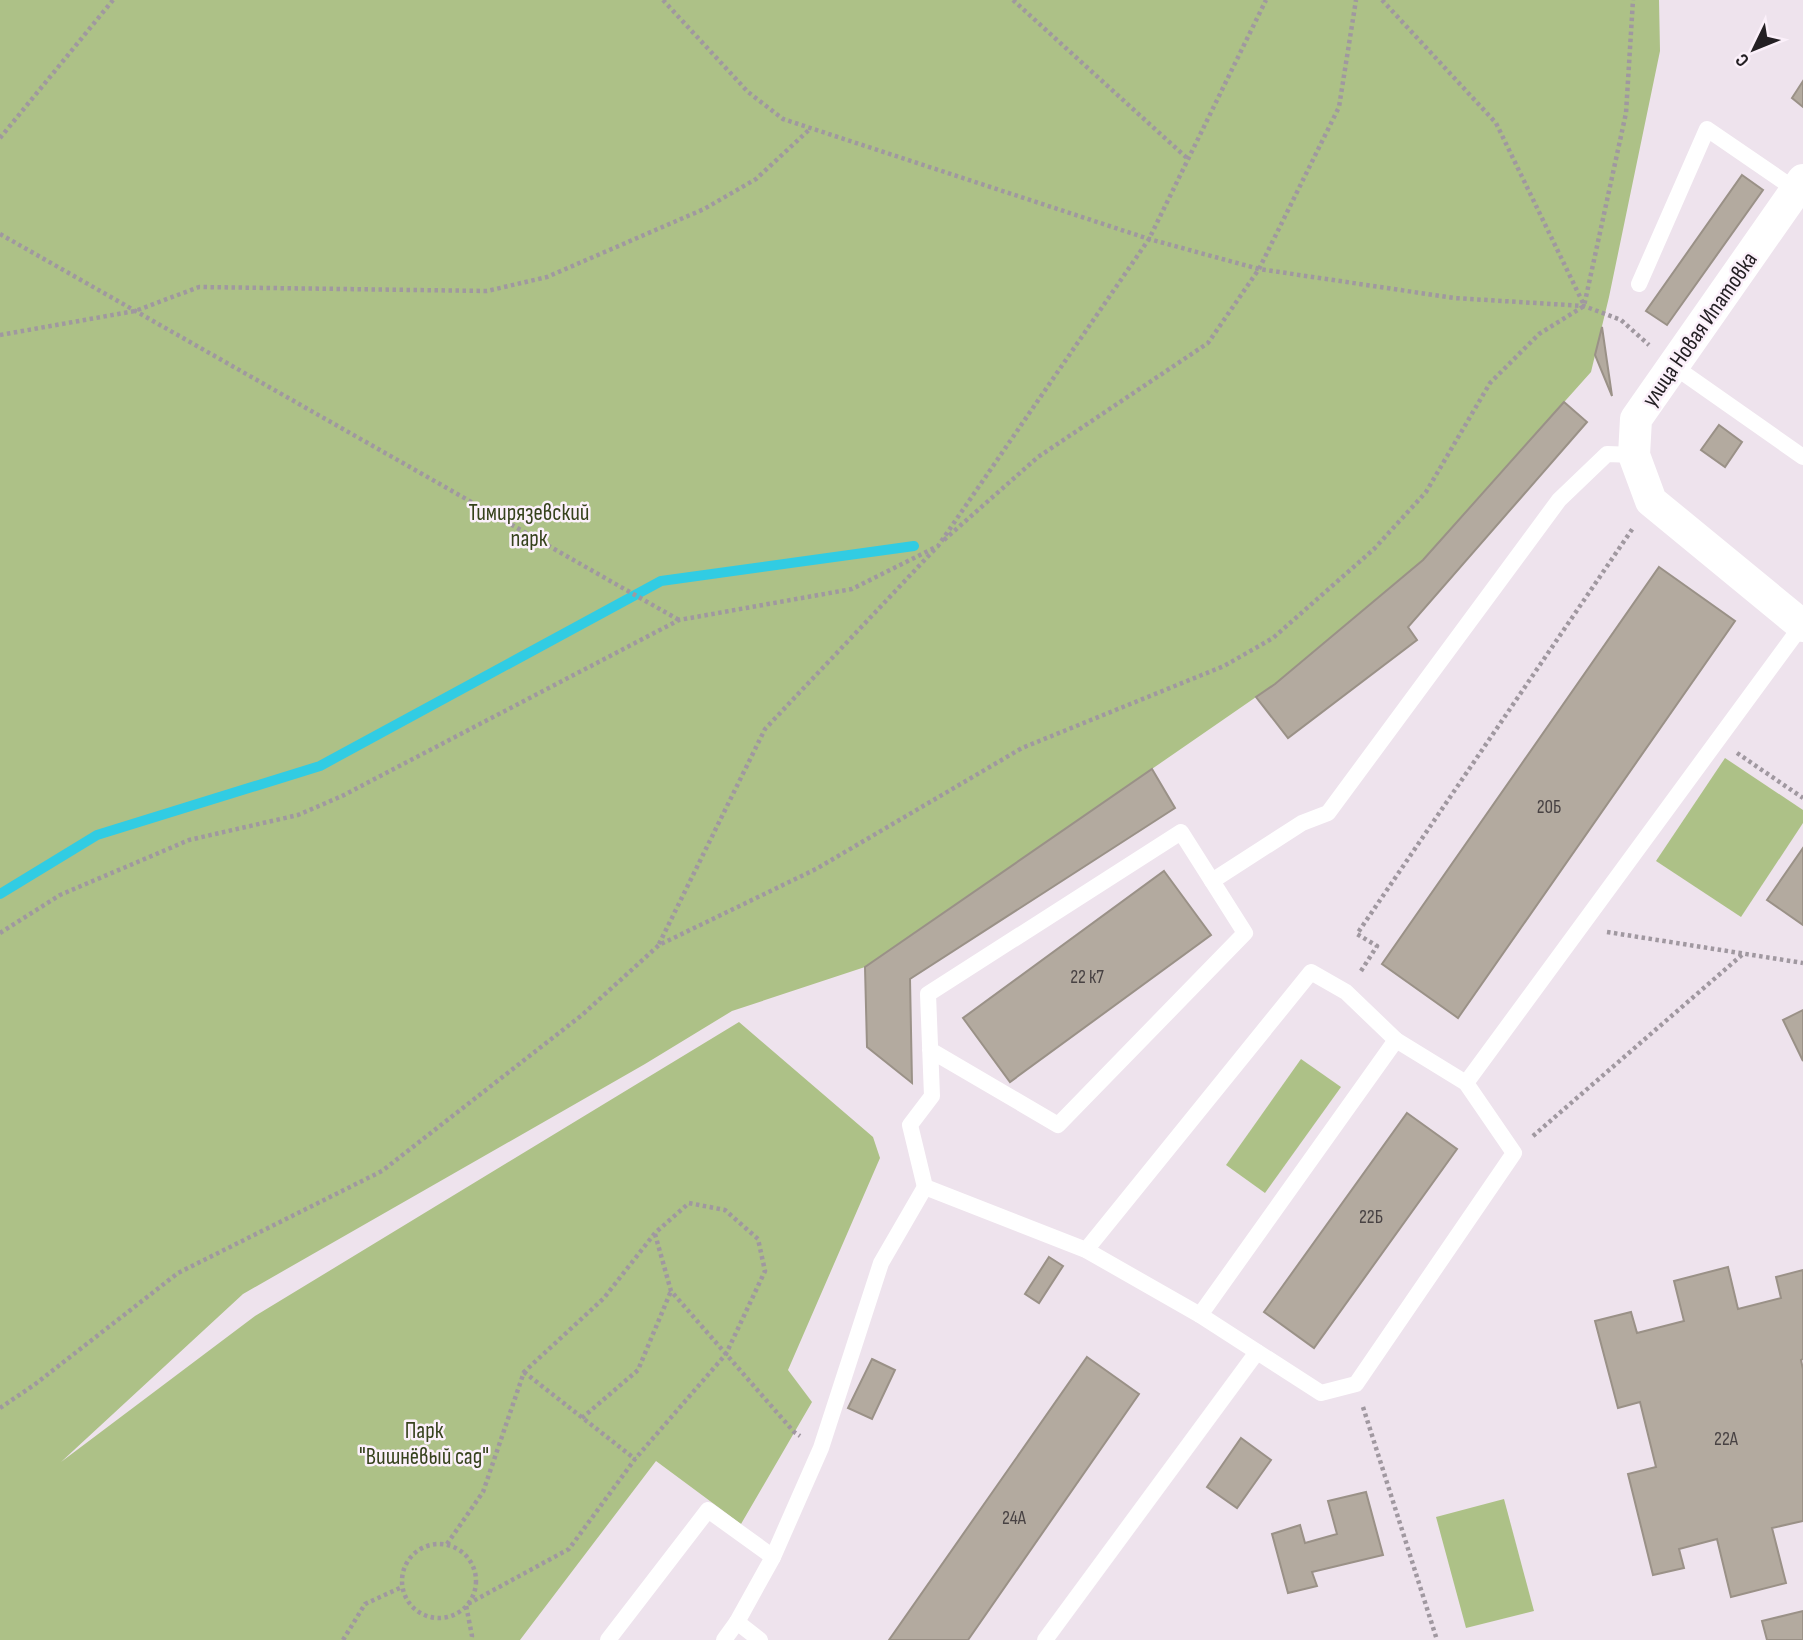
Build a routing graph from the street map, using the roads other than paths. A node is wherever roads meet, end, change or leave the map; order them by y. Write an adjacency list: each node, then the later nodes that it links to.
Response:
1 (1800, 185): 2 (lane); 3 (street, улица Новая Ипатовка)
2 (1639, 284)
3 (1672, 365): 4 (street, улица Новая Ипатовка); 5 (lane)
4 (1634, 455): 6 (street, улица Новая Ипатовка); 7 (lane)
5 (1803, 457)
6 (1802, 626): 10 (lane)
7 (1212, 881): 9 (lane); 9 (lane)
8 (1396, 1040): 10 (lane); 12 (lane); 13 (lane)
9 (930, 1050): 11 (lane)
10 (1466, 1083): 14 (lane)
11 (925, 1187): 12 (lane); 15 (lane)
12 (1086, 1250): 13 (lane)
13 (1200, 1315): 14 (lane)
14 (1257, 1352): 20 (lane)
15 (773, 1557): 16 (lane); 17 (lane)
16 (737, 1622): 18 (lane); 19 (lane)
17 (608, 1640)
18 (724, 1640)
19 (760, 1640)
20 (1045, 1640)

